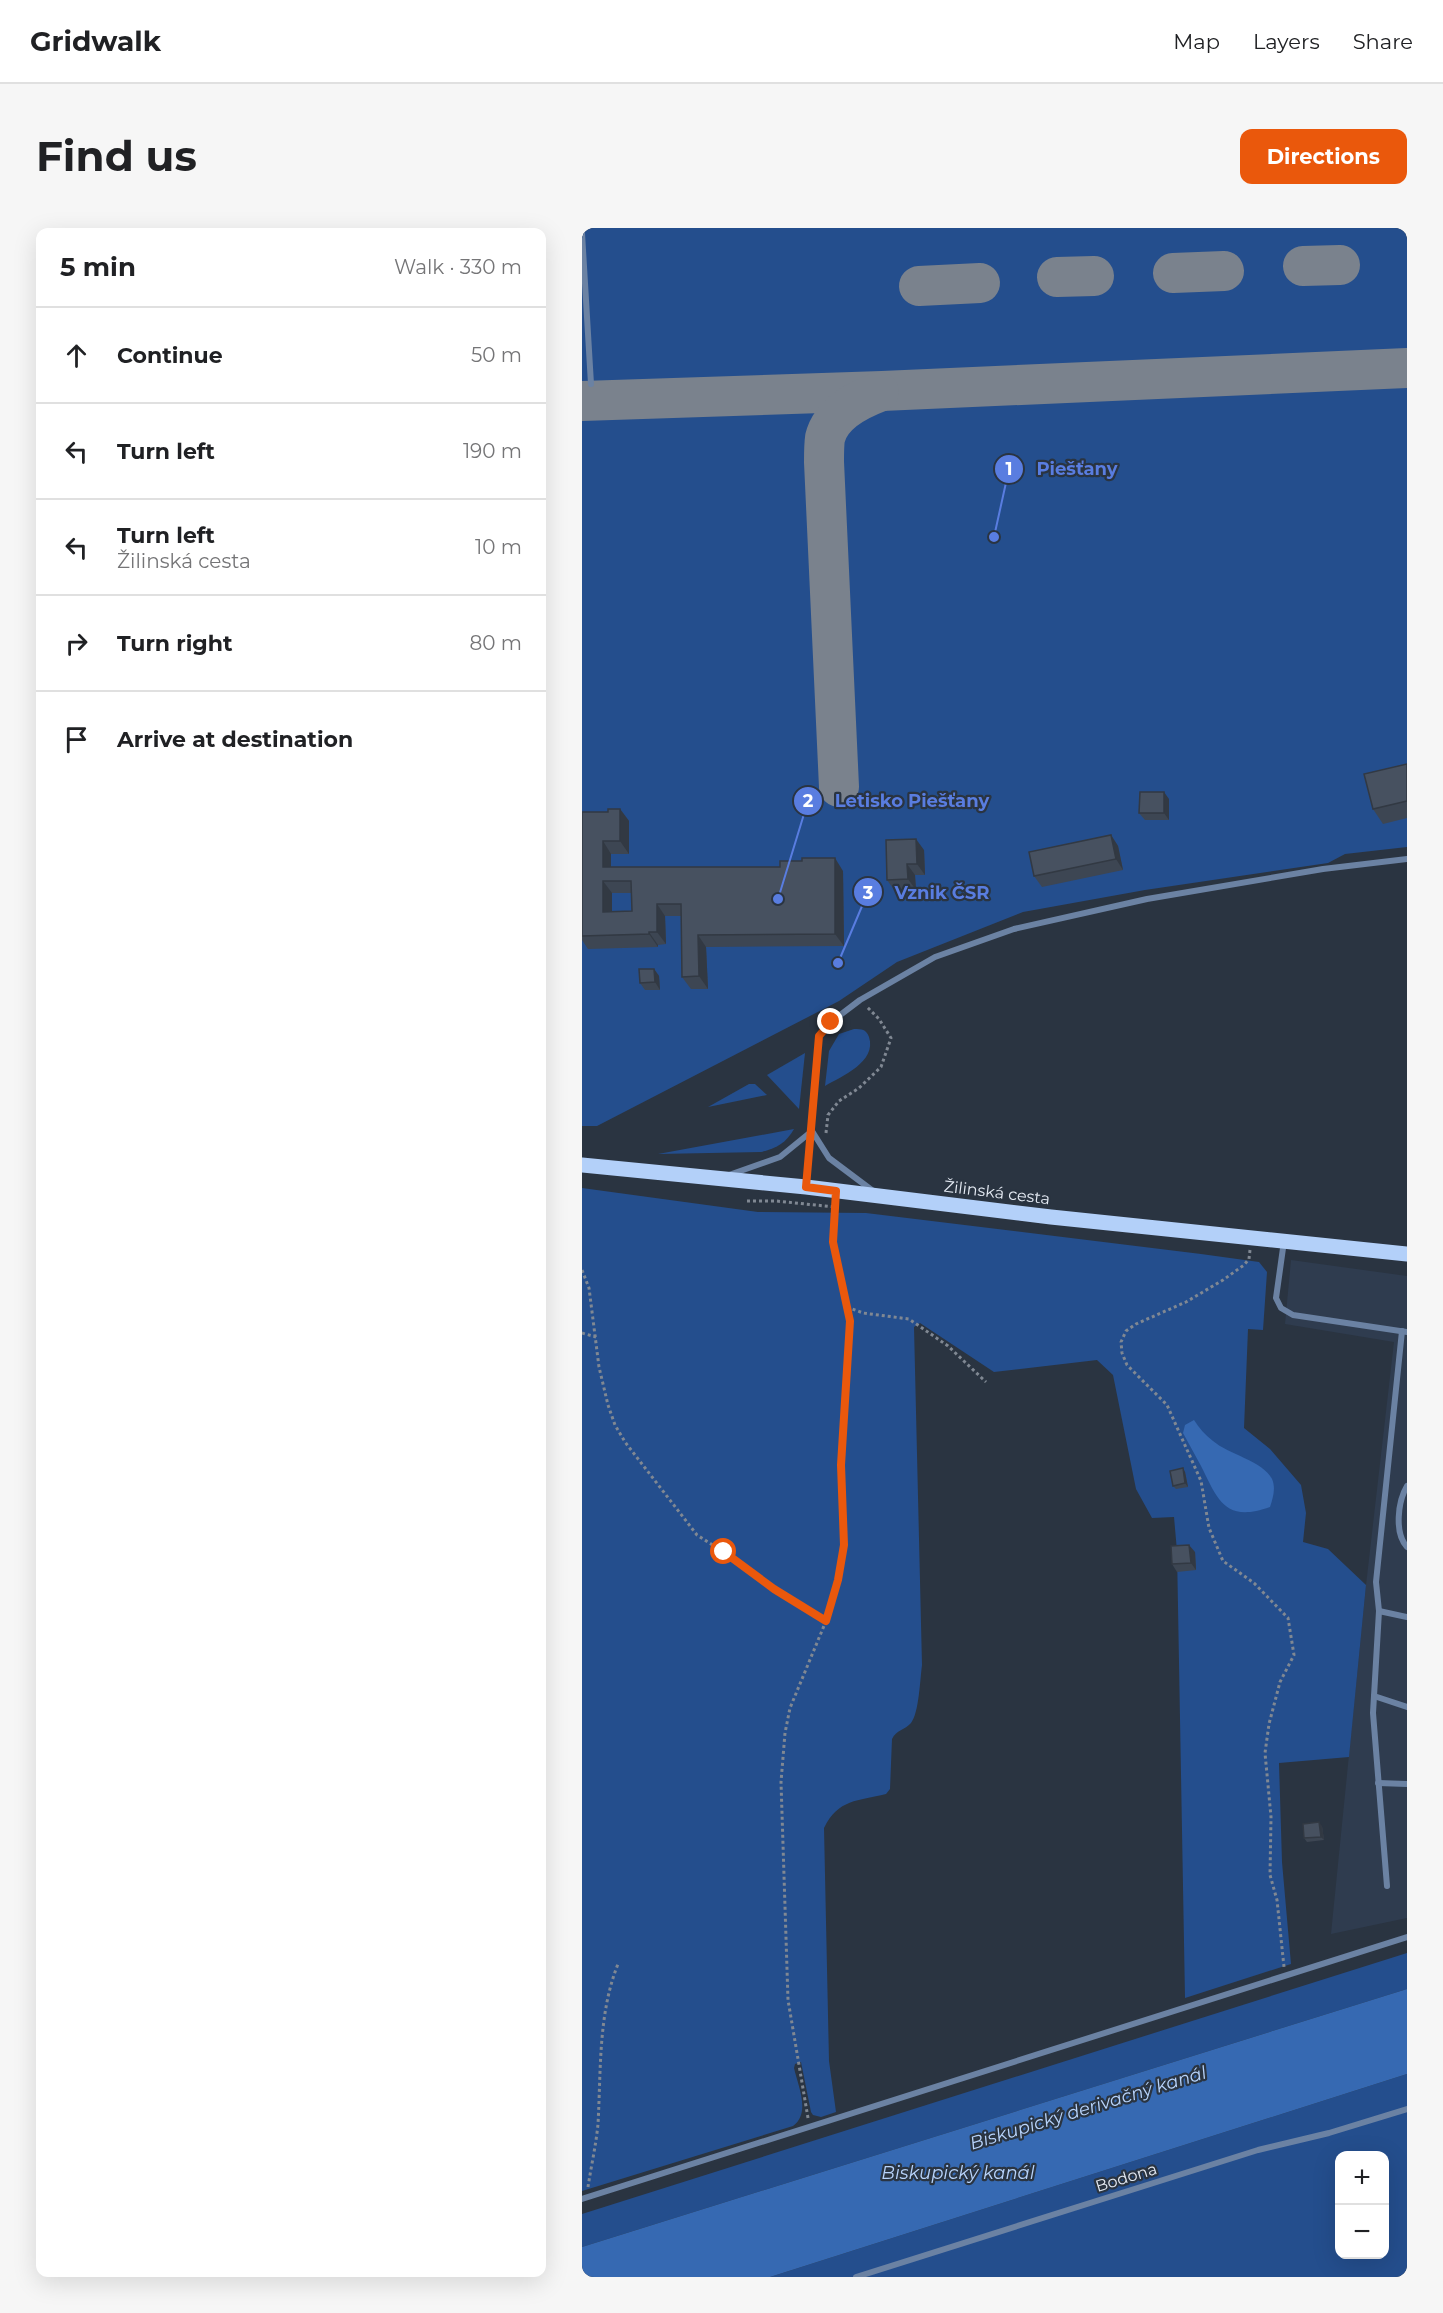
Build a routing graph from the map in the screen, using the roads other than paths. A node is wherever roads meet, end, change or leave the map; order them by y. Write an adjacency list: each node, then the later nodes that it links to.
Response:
1 (582, 233): 2 (lane)
2 (591, 384)
3 (1407, 859): 4 (lane)
4 (812, 1131): 6 (lane); 7 (lane); 8 (lane)
5 (582, 1165): 6 (main road, Žilinská cesta)
6 (720, 1179): 7 (main road, Žilinská cesta)
7 (806, 1187): 8 (main road, Žilinská cesta)
8 (881, 1196): 9 (main road, Žilinská cesta)
9 (1284, 1241): 10 (main road, Žilinská cesta); 11 (lane)
10 (1407, 1254)
11 (1405, 1332): 14 (lane)
12 (1407, 1486): 13 (lane)
13 (1407, 1547)
14 (1379, 1611): 15 (lane); 16 (lane)
15 (1407, 1617)
16 (1374, 1696): 17 (lane); 18 (lane)
17 (1407, 1707)
18 (1378, 1783): 19 (lane); 20 (lane)
19 (1407, 1784)
20 (1387, 1886)
21 (1407, 1937): 23 (lane)
22 (1407, 2109): 24 (lane, Bodona)
23 (584, 2199)
24 (856, 2277)

